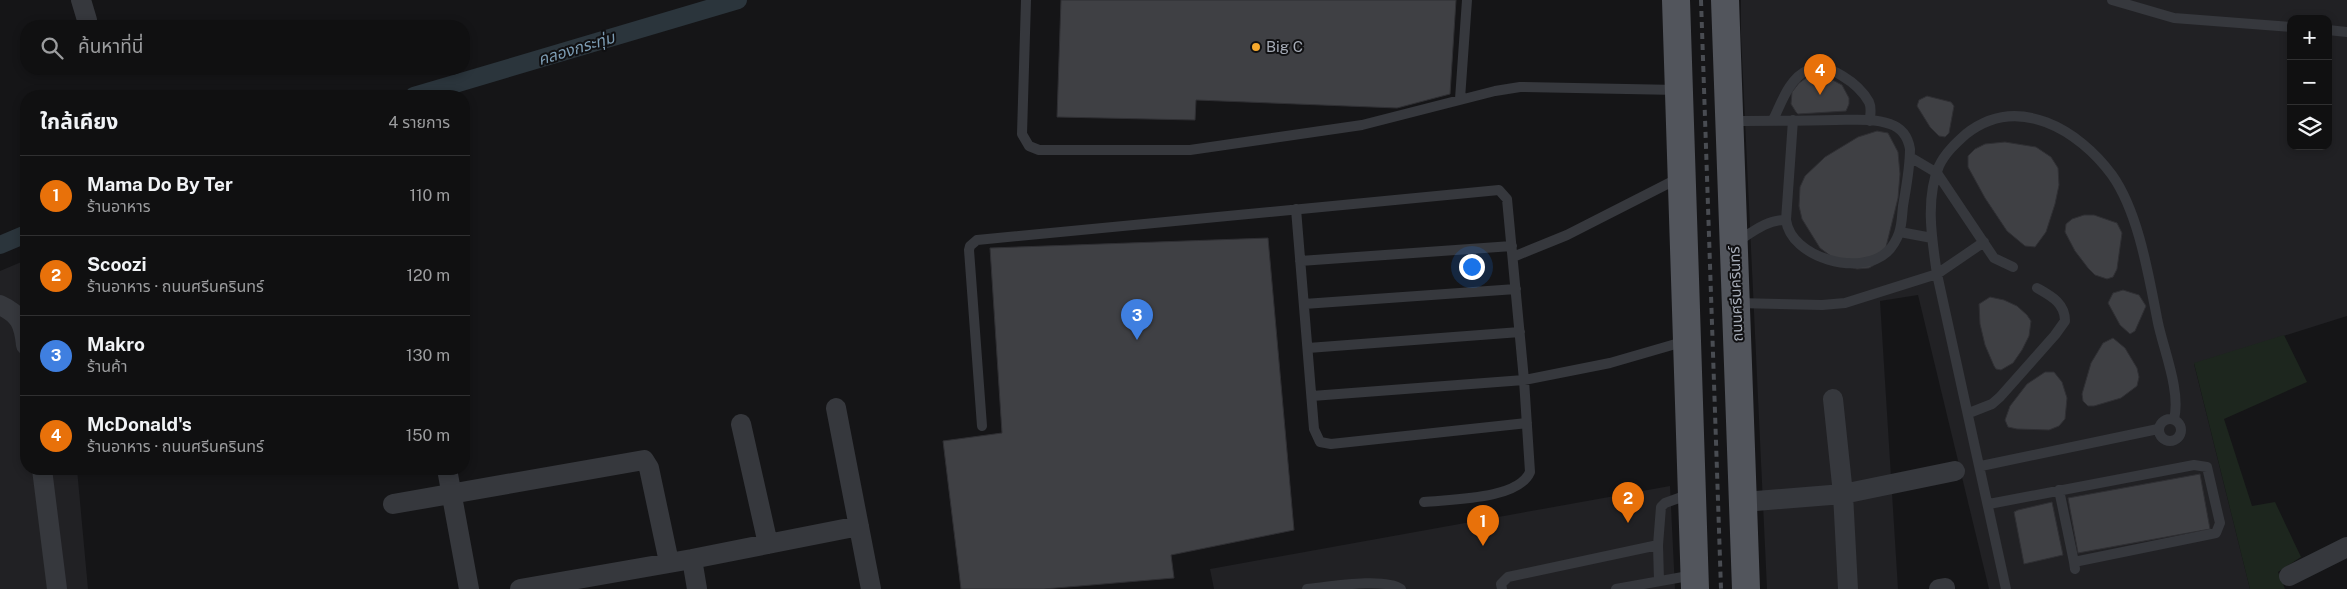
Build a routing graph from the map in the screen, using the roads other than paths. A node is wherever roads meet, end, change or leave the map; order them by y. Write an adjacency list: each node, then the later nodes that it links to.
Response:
1 (81, 0): 7 (street)
2 (1026, 0): 12 (lane)
3 (1467, 0): 12 (lane)
4 (1676, 0): 11 (main road)
5 (1725, 0): 15 (main road, ถนนศรีนครินทร์)
6 (2112, 0): 8 (lane)
7 (87, 20)
8 (2287, 27)
9 (2332, 30): 10 (lane)
10 (2347, 32)
11 (1679, 90): 12 (lane); 19 (main road)
12 (1460, 100)
13 (1773, 120): 14 (lane); 15 (lane); 16 (lane)
14 (1793, 120): 16 (lane); 21 (lane)
15 (1730, 121): 25 (main road, ถนนศรีนครินทร์)
16 (1870, 121): 17 (lane)
17 (1910, 157): 18 (lane); 22 (lane)
18 (1937, 173): 23 (lane); 24 (lane); 45 (lane)
19 (1682, 176): 27 (lane); 38 (main road)
20 (1296, 208): 26 (lane); 28 (lane); 48 (lane)
21 (1786, 220): 22 (lane); 25 (lane)
22 (1900, 232): 23 (lane)
23 (1932, 238): 30 (lane)
24 (1984, 242): 29 (lane); 30 (lane)
25 (1734, 243): 33 (main road, ถนนศรีนครินทร์)
26 (1512, 246): 27 (lane); 28 (lane)
27 (1513, 257): 32 (lane)
28 (1300, 261): 34 (lane)
29 (2013, 268)
30 (1937, 274): 33 (lane); 44 (lane)
31 (2037, 288): 44 (lane)
32 (1516, 289): 34 (lane); 37 (lane)
33 (1737, 303): 59 (main road, ถนนศรีนครินทร์)
34 (1304, 304): 39 (lane)
35 (0, 305): 36 (street)
36 (20, 322)
37 (1520, 332): 39 (lane); 40 (lane)
38 (1687, 341): 40 (lane); 56 (main road)
39 (1308, 348): 41 (lane)
40 (1524, 380): 41 (lane); 46 (lane)
41 (1312, 396): 46 (lane)
42 (1833, 399): 57 (street)
43 (836, 408): 62 (street)
44 (1969, 412): 50 (lane)
45 (2174, 419): 49 (lane); 49 (lane)
46 (1526, 423): 58 (lane)
47 (741, 424): 63 (street)
48 (982, 426)
49 (2158, 429): 50 (lane)
50 (1981, 466): 61 (lane)
51 (1955, 471): 57 (street)
52 (43, 475): 72 (street)
53 (447, 475): 55 (street)
54 (2059, 490): 54 (lane); 61 (lane)
55 (451, 494): 60 (street); 67 (street); 73 (street)
56 (1692, 494): 64 (lane); 70 (main road)
57 (1843, 494): 59 (street); 83 (street)
58 (1424, 502)
59 (1744, 502): 82 (main road, ถนนศรีนครินทร์)
60 (393, 504)
61 (1989, 504): 84 (lane)
62 (859, 526): 63 (street); 76 (street)
63 (768, 544): 66 (street)
64 (1658, 545): 69 (lane); 80 (lane)
65 (2347, 547): 68 (street)
66 (692, 559): 67 (street); 75 (street)
67 (669, 562): 74 (street)
68 (2289, 576)
69 (1658, 581): 70 (lane); 81 (lane)
70 (1695, 582)
71 (1360, 586): 78 (lane); 79 (lane)
72 (57, 589)
73 (469, 589)
74 (520, 589)
75 (697, 589)
76 (871, 589)
77 (1307, 589): 78 (lane)
78 (1313, 589)
79 (1401, 589)
80 (1502, 589)
81 (1616, 589)
82 (1746, 589)
83 (1848, 589)
84 (2006, 589)

